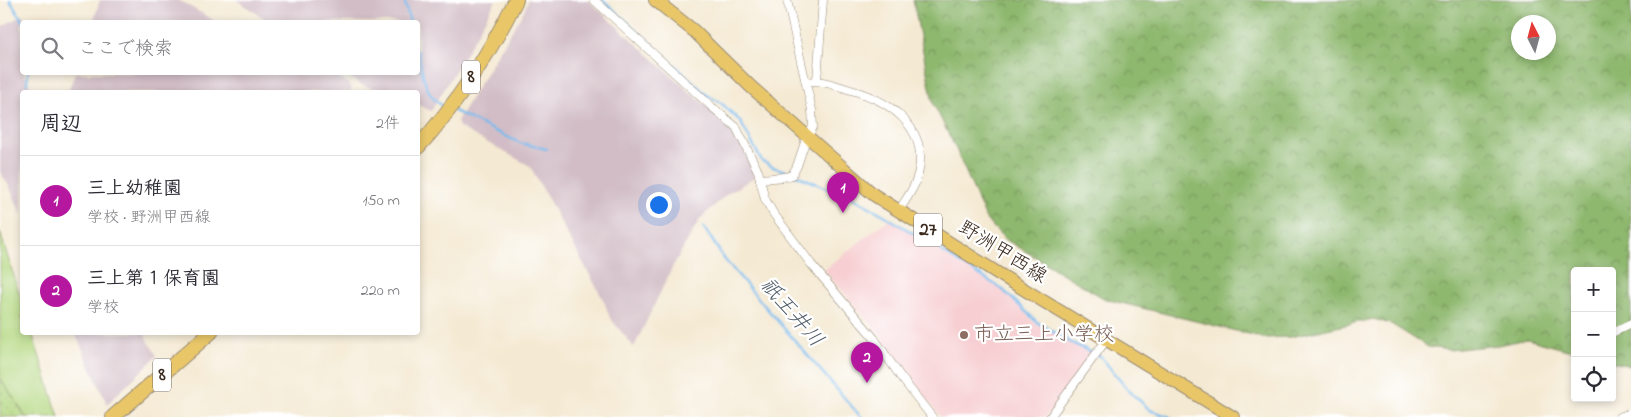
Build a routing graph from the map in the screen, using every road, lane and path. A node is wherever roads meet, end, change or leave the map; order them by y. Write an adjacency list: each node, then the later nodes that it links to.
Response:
1 (516, 0): 9 (highway, 8)
2 (594, 0): 10 (street)
3 (655, 0): 8 (main road, 野洲甲西線 / 27)
4 (787, 0): 7 (street)
5 (823, 0): 6 (street)
6 (817, 80): 7 (street); 11 (street)
7 (806, 82): 8 (street)
8 (808, 136): 10 (street); 11 (main road, 野洲甲西線 / 27)
9 (420, 145)
10 (760, 180): 18 (street)
11 (898, 212): 15 (main road, 野洲甲西線 / 27)
12 (1631, 324): 13 (street)
13 (1616, 331)
14 (208, 335): 17 (highway, 8)
15 (1107, 340): 19 (street); 20 (main road, 野洲甲西線 / 27)
16 (1631, 413): 21 (street)
17 (113, 417)
18 (932, 417)
19 (1050, 417)
20 (1234, 417)
21 (1619, 417)

